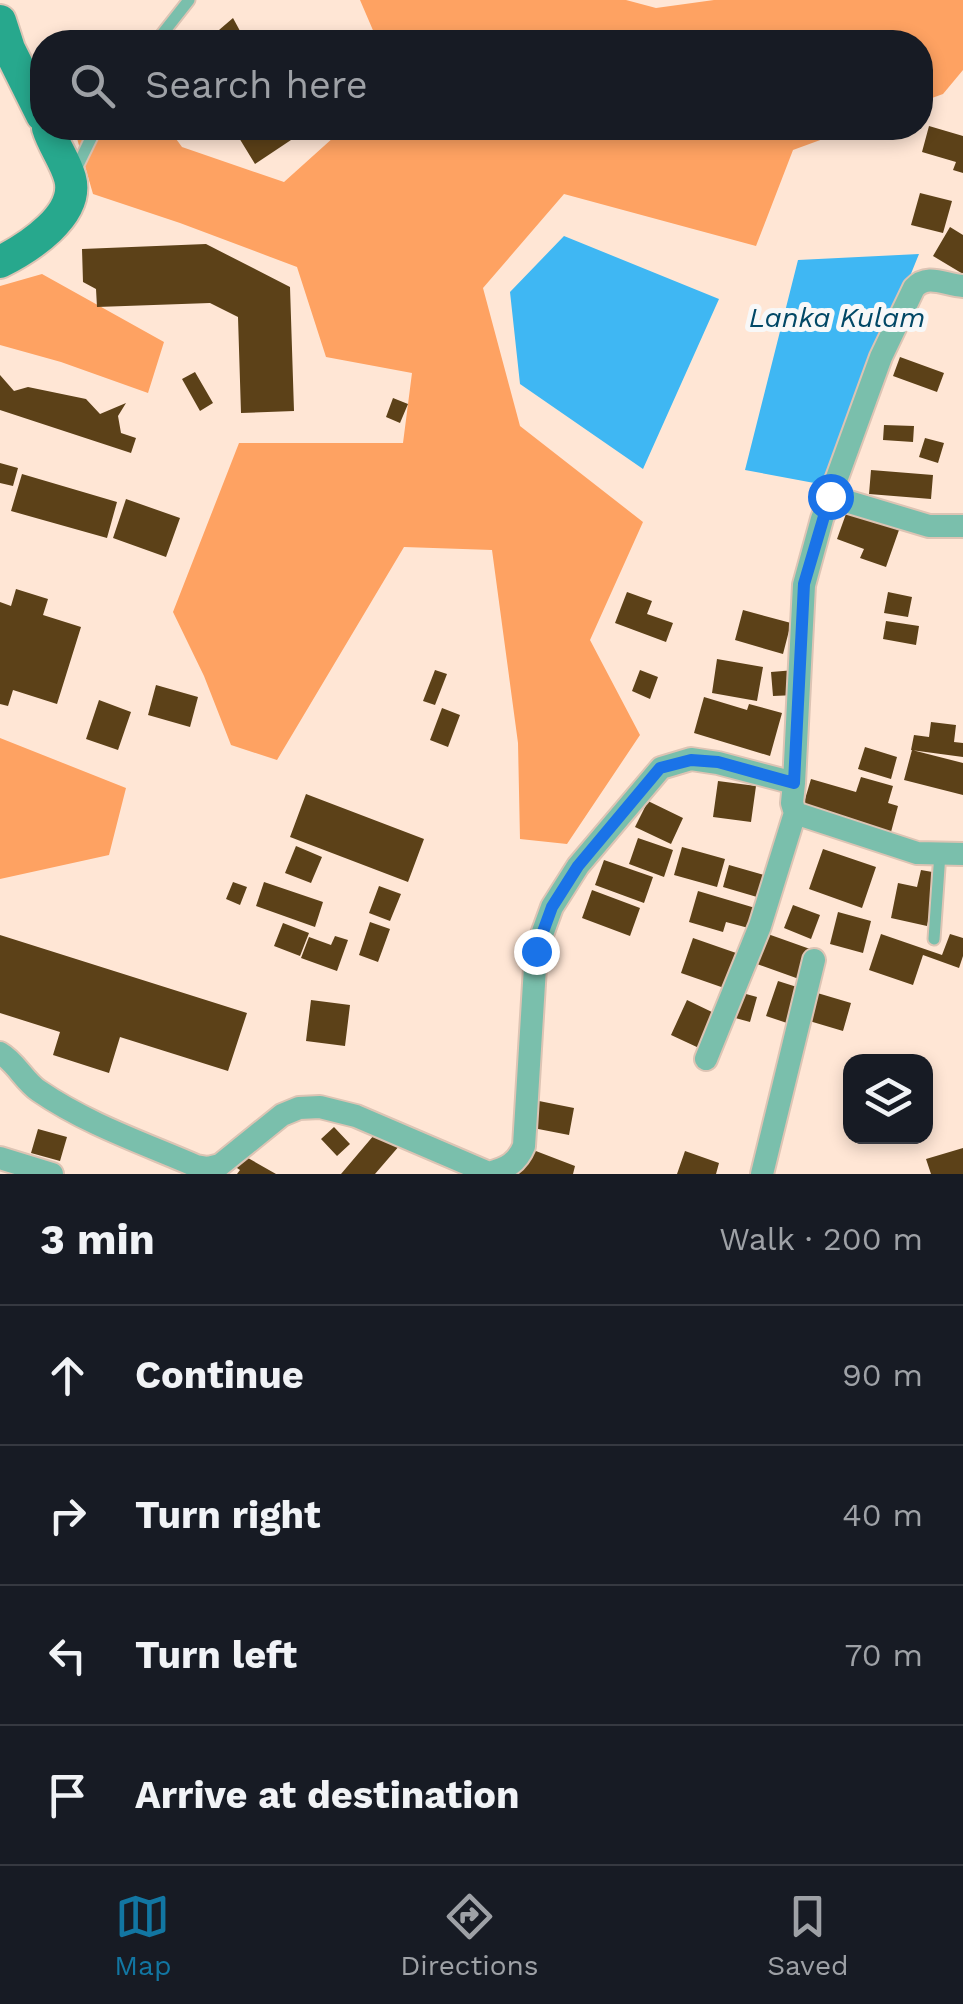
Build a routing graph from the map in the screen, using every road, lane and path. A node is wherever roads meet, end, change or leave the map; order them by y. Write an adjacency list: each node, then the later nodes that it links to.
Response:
1 (189, 0): 3 (lane)
2 (0, 20): 4 (street)
3 (165, 30)
4 (30, 91)
5 (52, 140): 7 (street)
6 (90, 140): 7 (lane)
7 (70, 180): 8 (street)
8 (0, 262)
9 (963, 286): 10 (street)
10 (830, 496): 11 (street); 12 (street)
11 (963, 526)
12 (794, 783): 13 (street); 20 (street)
13 (794, 813): 14 (street); 18 (street)
14 (952, 853): 15 (lane)
15 (934, 940)
16 (814, 960): 22 (street)
17 (0, 1054): 20 (street)
18 (706, 1059)
19 (0, 1158): 21 (street)
20 (448, 1166)
21 (52, 1174)
22 (762, 1174)

